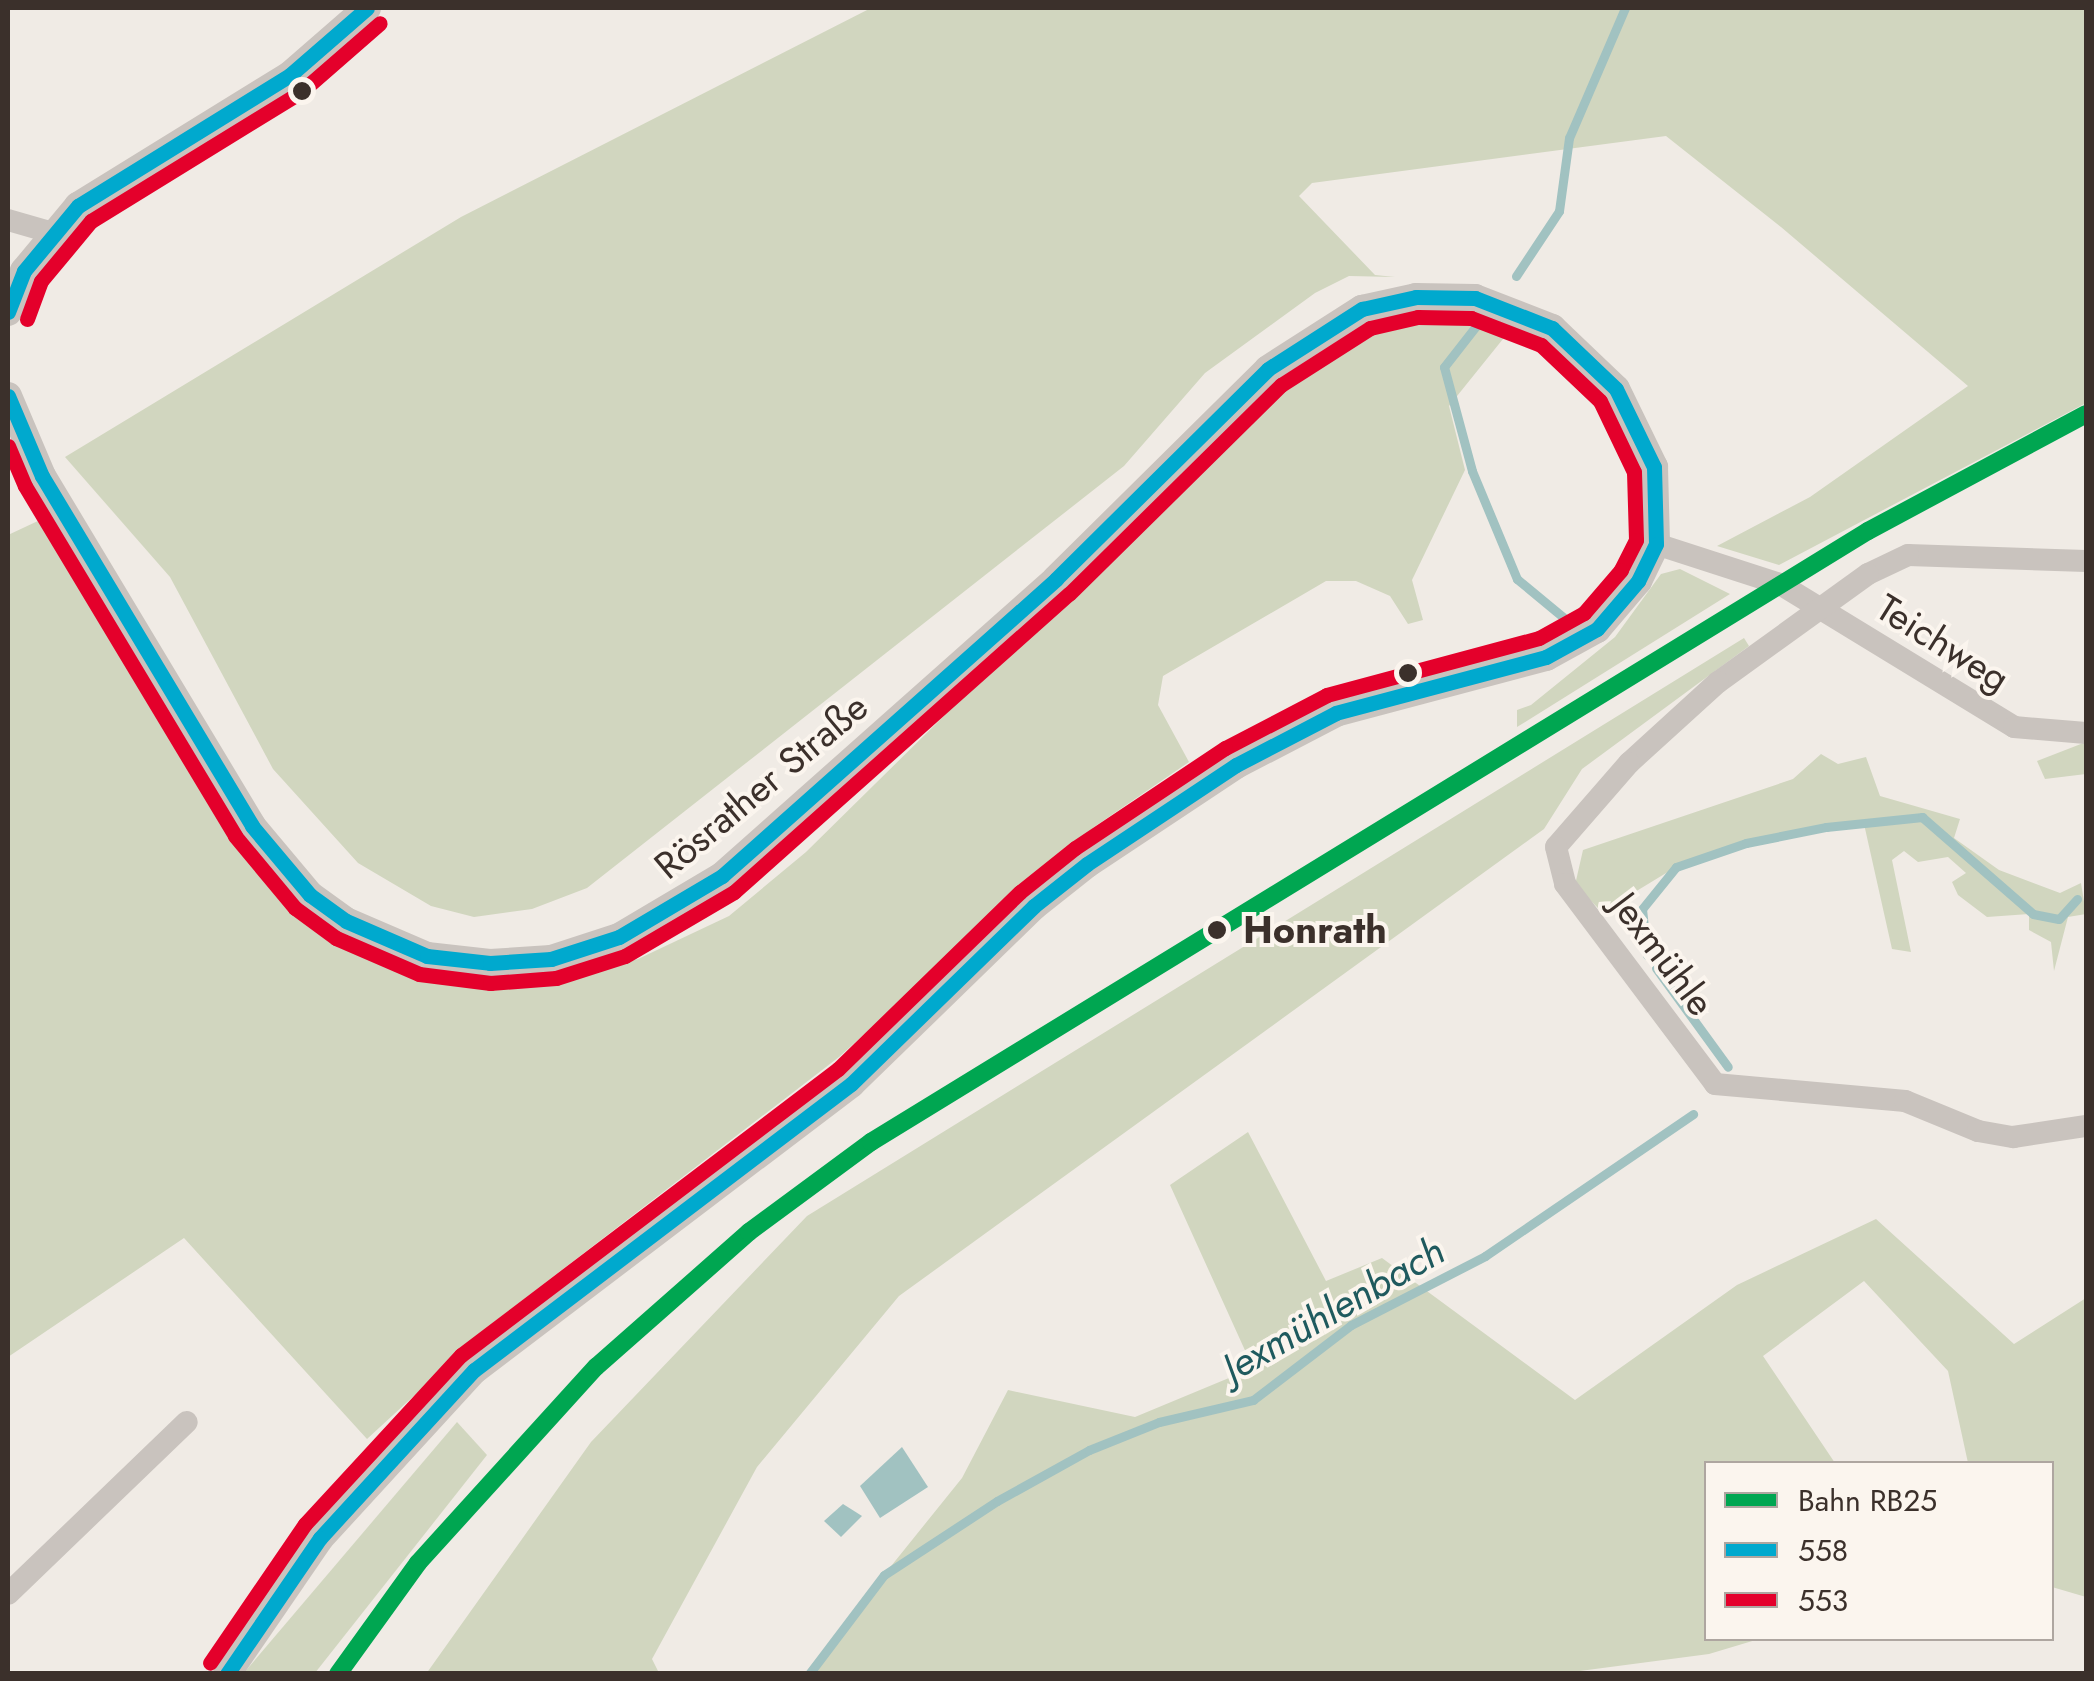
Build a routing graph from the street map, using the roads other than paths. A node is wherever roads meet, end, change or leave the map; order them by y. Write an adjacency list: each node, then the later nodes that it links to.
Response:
1 (368, 8): 3 (street)
2 (8, 220): 3 (street)
3 (52, 232): 4 (street)
4 (8, 312)
5 (8, 396): 6 (street, Rösrather Straße)
6 (1656, 544): 8 (street); 13 (street)
7 (2086, 561): 8 (street, Jexmühle)
8 (1824, 608): 9 (street, Teichweg); 10 (street, Jexmühle)
9 (2086, 733)
10 (2086, 1126)
11 (187, 1422): 12 (street)
12 (8, 1594)
13 (227, 1674)

